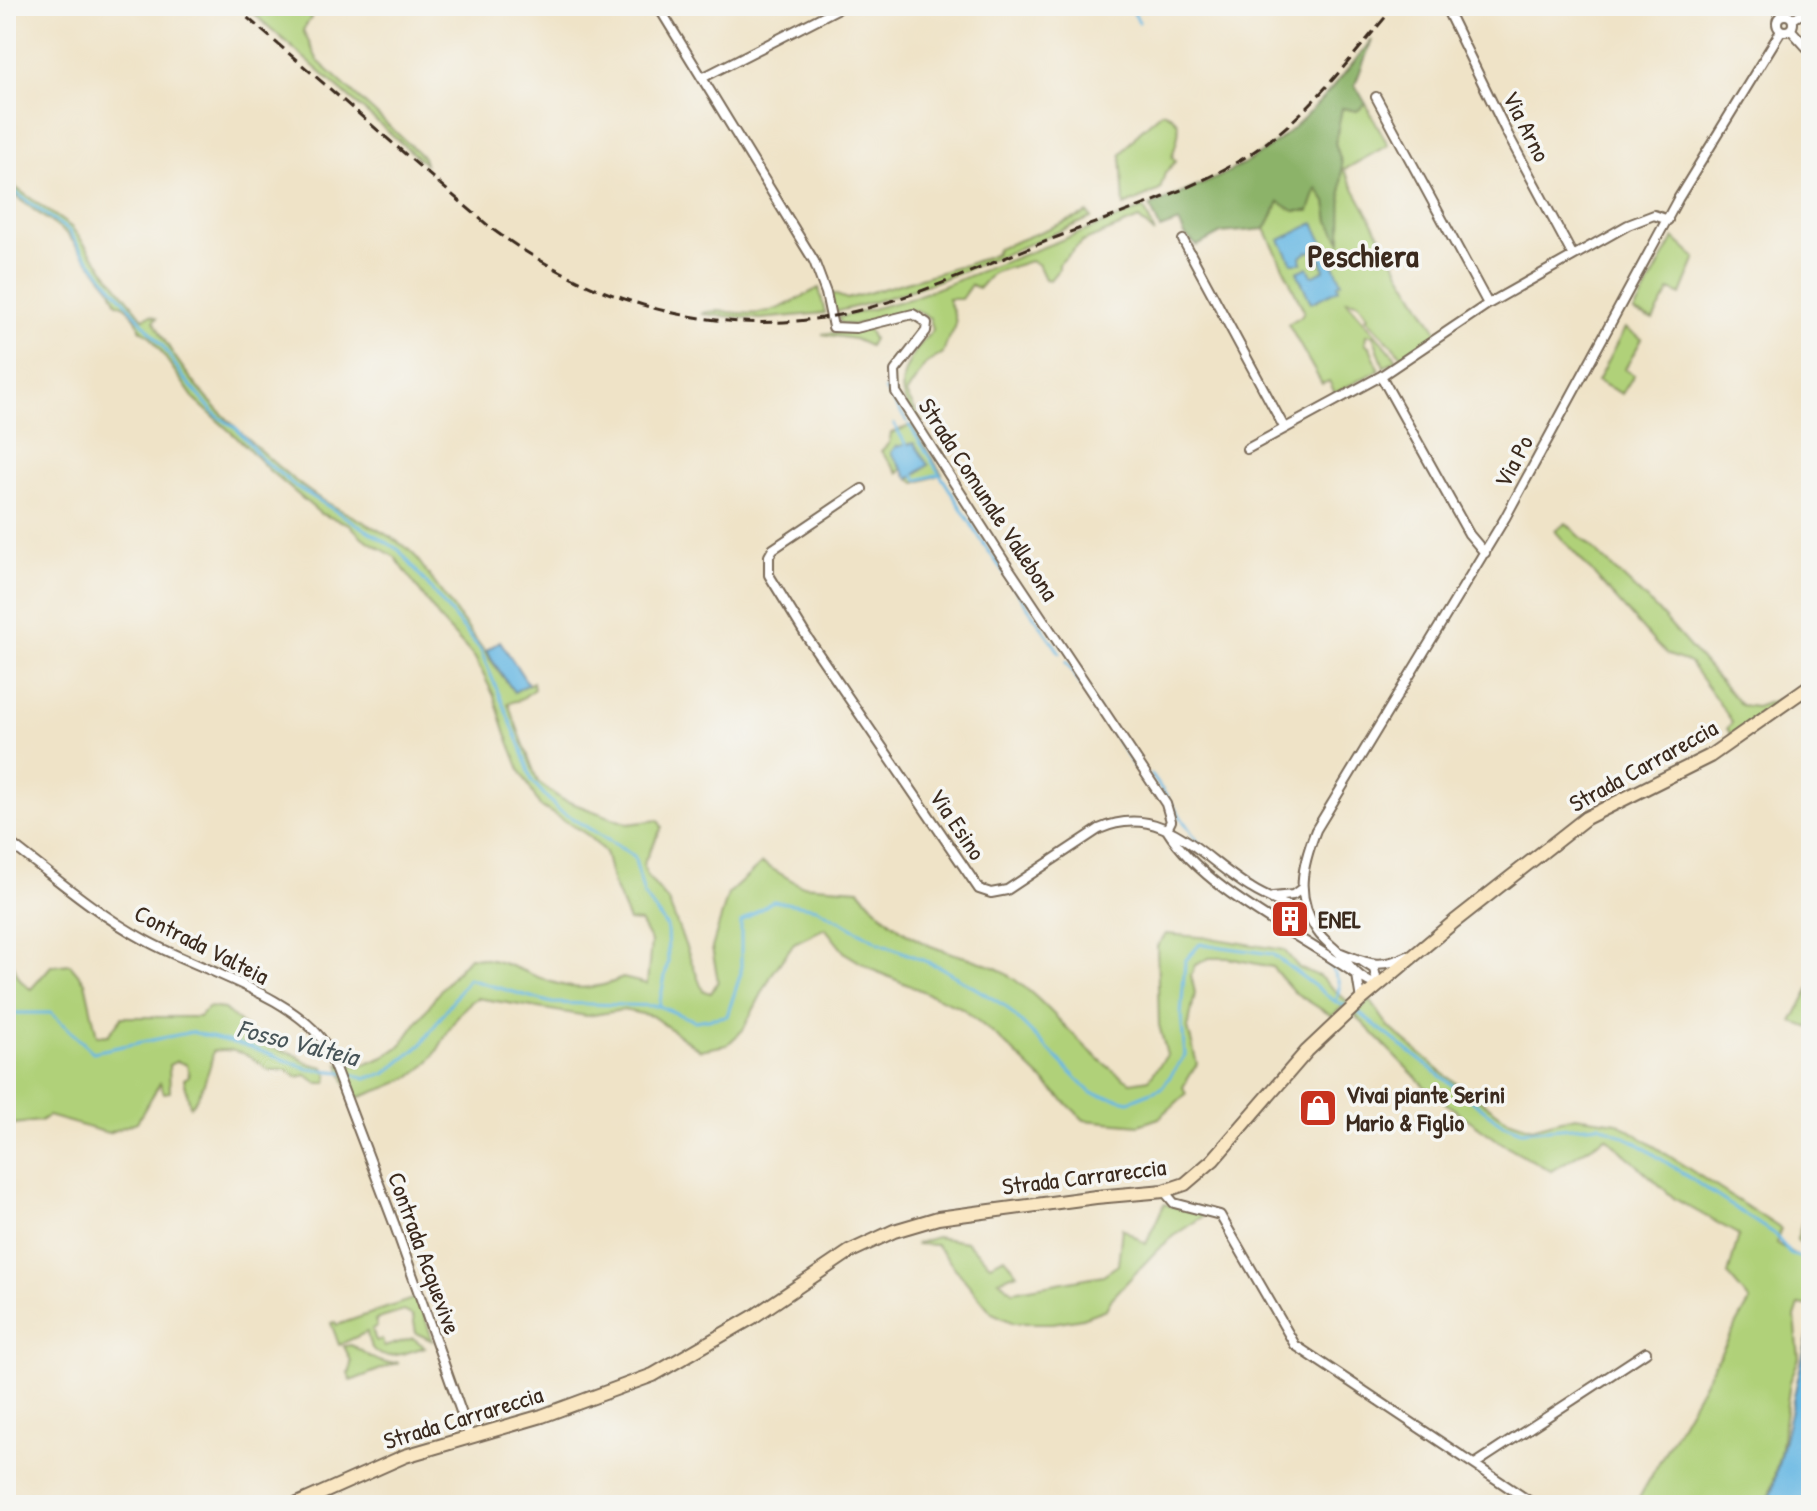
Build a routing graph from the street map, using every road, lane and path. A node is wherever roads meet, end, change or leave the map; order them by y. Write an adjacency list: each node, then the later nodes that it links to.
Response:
1 (658, 6): 10 (street, Strada Comunale Vallebona)
2 (843, 6): 10 (street)
3 (1773, 6): 6 (street)
4 (1811, 8): 7 (street)
5 (1448, 12): 14 (street, Via Arno)
6 (1780, 17): 7 (street); 8 (street)
7 (1793, 19): 8 (street)
8 (1786, 30): 9 (street); 12 (street, Via Po)
9 (1811, 52)
10 (702, 78): 22 (street, Strada Comunale Vallebona)
11 (1376, 97): 15 (street)
12 (1668, 220): 14 (street); 20 (street, Via Po)
13 (1183, 240): 17 (street)
14 (1573, 256): 15 (street)
15 (1488, 304): 16 (street)
16 (1381, 376): 17 (street); 20 (street)
17 (1284, 427): 18 (street)
18 (1247, 449)
19 (862, 489): 22 (street, Via Esino)
20 (1485, 553): 24 (street, Via Po)
21 (1811, 685): 28 (main road, Strada Carrareccia)
22 (1167, 829): 25 (street); 27 (street)
23 (6, 840): 34 (street, Contrada Valteia)
24 (1301, 889): 25 (street); 26 (street, Via Po)
25 (1268, 897): 26 (street)
26 (1307, 914): 27 (street); 29 (street)
27 (1289, 930): 31 (street)
28 (1419, 950): 30 (street); 32 (main road, Strada Carrareccia)
29 (1338, 952): 30 (street); 31 (street)
30 (1363, 962): 32 (street)
31 (1357, 975): 32 (street); 33 (street)
32 (1378, 985): 33 (main road, Strada Carrareccia)
33 (1360, 1000): 35 (main road, Strada Carrareccia)
34 (341, 1084): 37 (street, Contrada Acquevive)
35 (1164, 1191): 37 (main road, Strada Carrareccia); 38 (street)
36 (1646, 1352): 38 (street)
37 (470, 1437): 39 (main road, Strada Carrareccia)
38 (1475, 1464): 41 (street)
39 (317, 1500): 40 (main road, Strada Carrareccia)
40 (295, 1505)
41 (1535, 1505)

